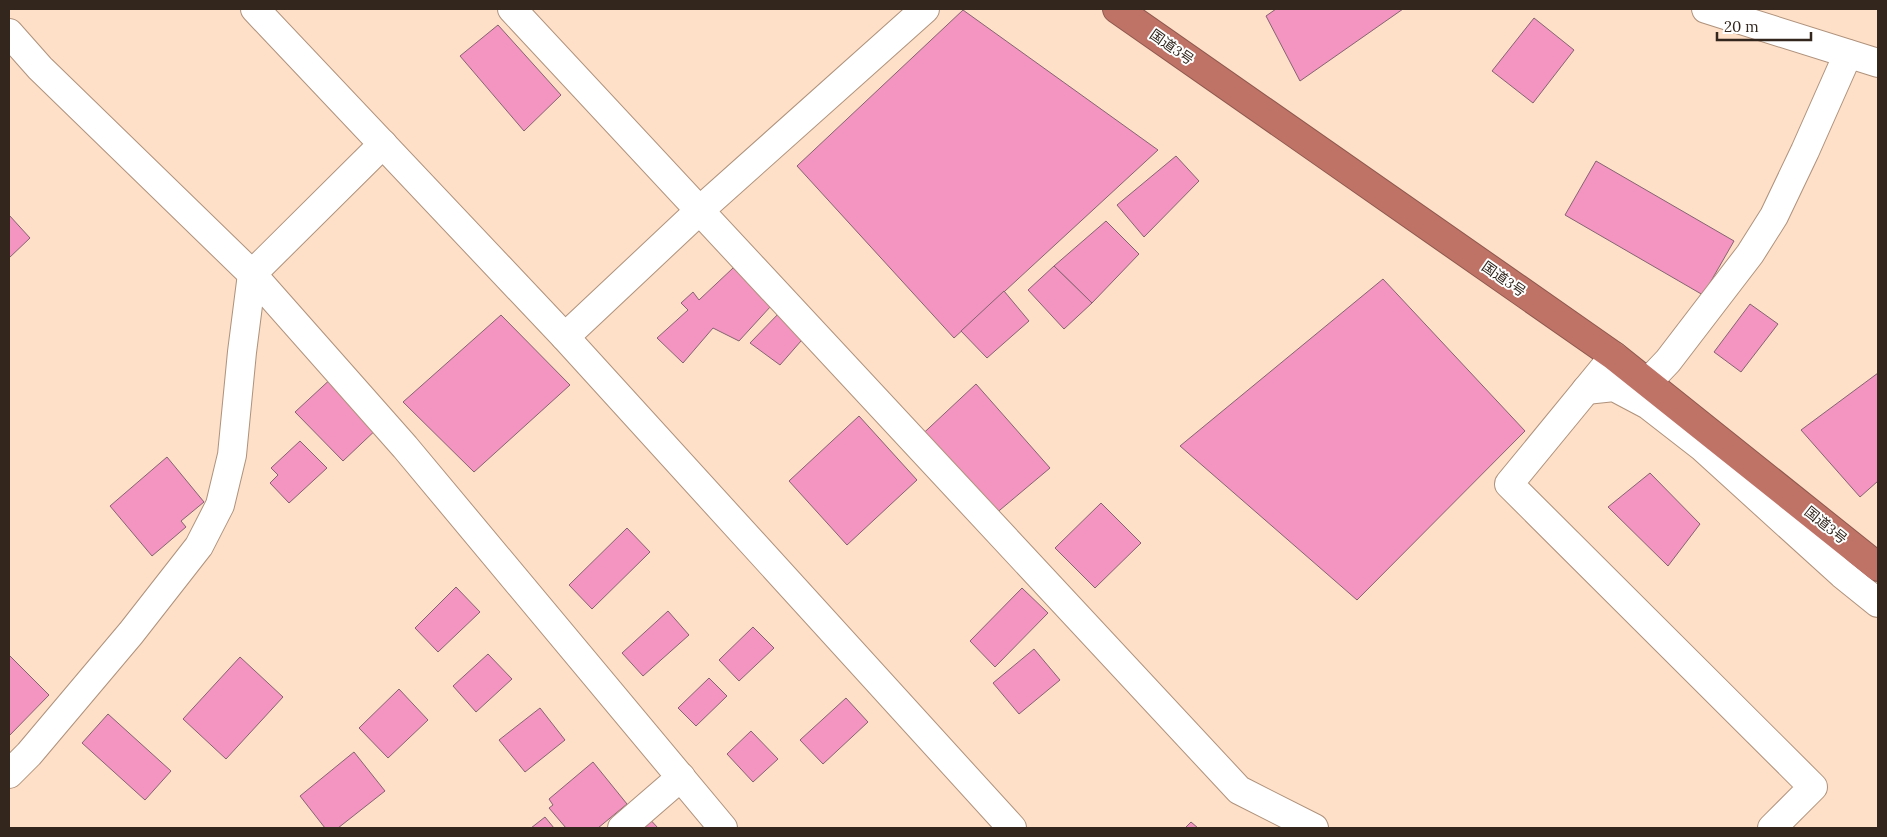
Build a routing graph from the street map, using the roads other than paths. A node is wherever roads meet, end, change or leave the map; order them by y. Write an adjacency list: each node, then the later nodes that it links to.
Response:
1 (255, 9): 9 (street)
2 (512, 9): 10 (street)
3 (925, 9): 10 (street)
4 (1117, 9): 13 (highway, 国道3号)
5 (1706, 9): 7 (street)
6 (9, 33): 11 (street)
7 (1848, 54): 8 (street); 14 (street)
8 (1878, 63)
9 (382, 144): 11 (street); 12 (street)
10 (699, 211): 12 (street); 23 (street)
11 (252, 274): 18 (street); 19 (street)
12 (564, 337): 22 (street)
13 (1614, 356): 14 (highway, 国道3号); 15 (street)
14 (1648, 382): 16 (highway, 国道3号)
15 (1586, 390): 17 (street); 24 (street)
16 (1878, 567)
17 (1878, 603)
18 (9, 774)
19 (681, 777): 20 (street); 21 (street)
20 (622, 828)
21 (723, 828)
22 (1012, 828)
23 (1314, 828)
24 (1772, 828)

